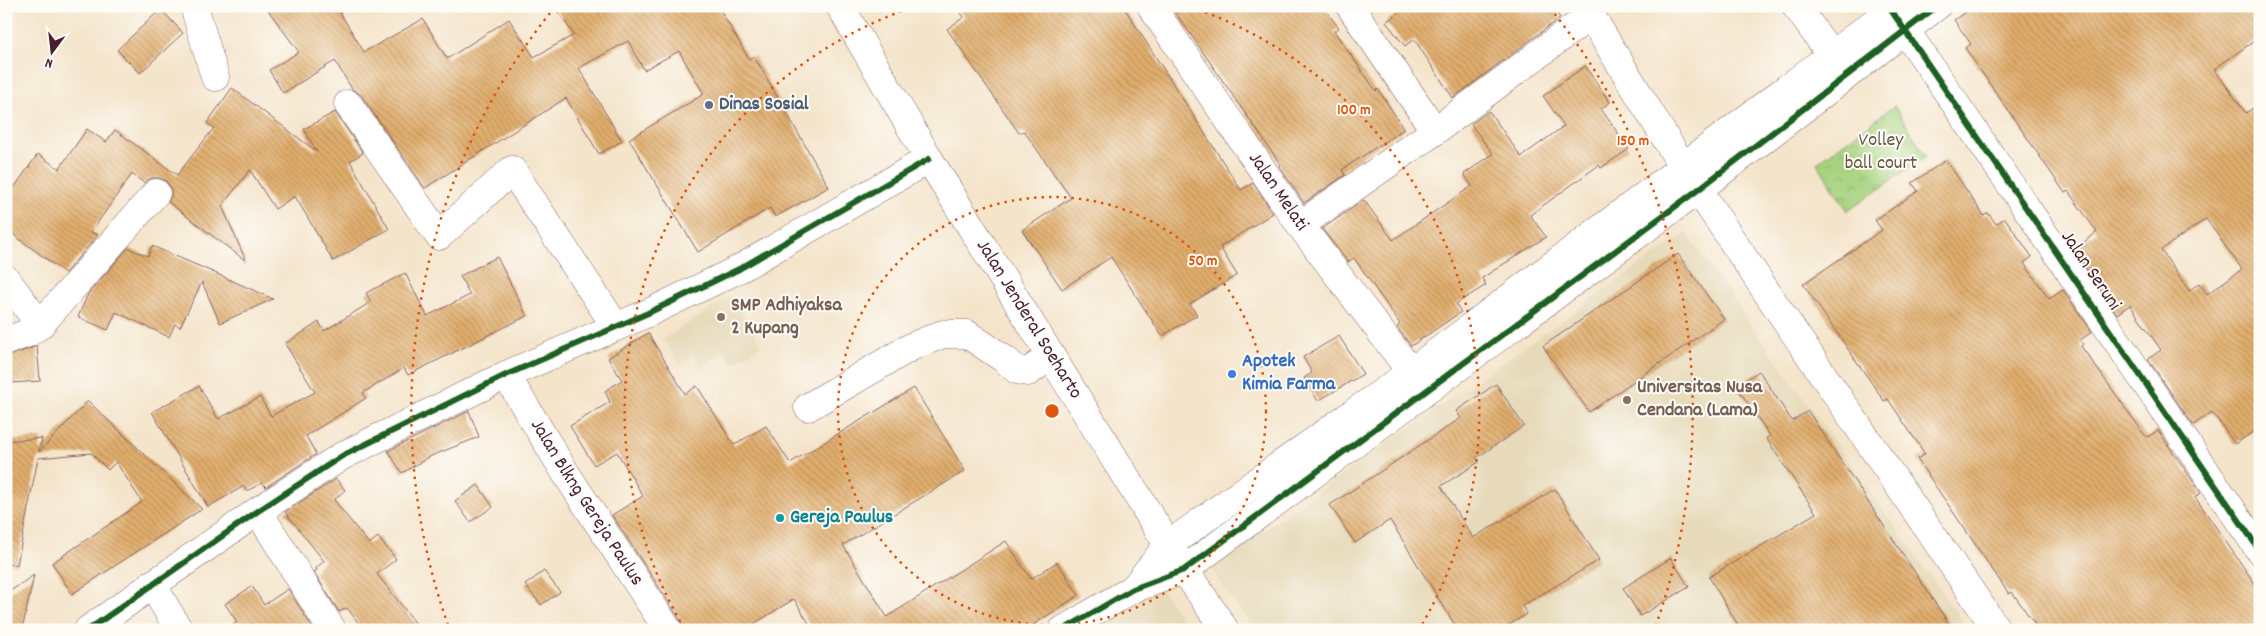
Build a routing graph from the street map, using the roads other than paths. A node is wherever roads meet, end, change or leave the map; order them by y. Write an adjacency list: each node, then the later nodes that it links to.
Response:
1 (194, 6): 10 (street)
2 (840, 6): 13 (street, Jalan Jenderal Soeharto)
3 (1151, 6): 17 (street, Jalan Melati)
4 (1350, 6): 12 (street)
5 (1796, 6): 9 (street)
6 (1937, 6): 8 (street)
7 (1588, 11): 12 (street); 14 (street)
8 (1898, 15): 9 (street); 15 (street); 28 (street, Jalan Seruni)
9 (1832, 56): 14 (street)
10 (215, 77)
11 (348, 104): 20 (street)
12 (1435, 131): 17 (street)
13 (929, 159): 20 (street); 22 (street, Jalan Jenderal Soeharto)
14 (1683, 167): 15 (street); 23 (street)
15 (1698, 189): 29 (street); 38 (street)
16 (156, 193): 19 (street)
17 (1300, 225): 23 (street, Jalan Melati)
18 (6, 279): 19 (street)
19 (40, 325): 21 (street)
20 (616, 327): 24 (street)
21 (6, 341)
22 (1051, 356): 25 (street); 27 (street, Jalan Jenderal Soeharto)
23 (1411, 372): 27 (street)
24 (506, 374): 26 (street); 35 (street, Jalan Blkng Gereja Paulus)
25 (808, 407)
26 (258, 511): 30 (street); 34 (street)
27 (1168, 545): 29 (street, Jalan Jenderal Soeharto); 31 (street)
28 (2260, 551)
29 (1184, 570): 31 (street); 37 (street, Jalan Jenderal Soeharto)
30 (152, 584): 32 (street); 33 (street)
31 (1133, 589): 36 (street)
32 (88, 630)
33 (179, 630)
34 (332, 630)
35 (668, 630)
36 (1063, 630)
37 (1225, 630)
38 (1997, 630)

